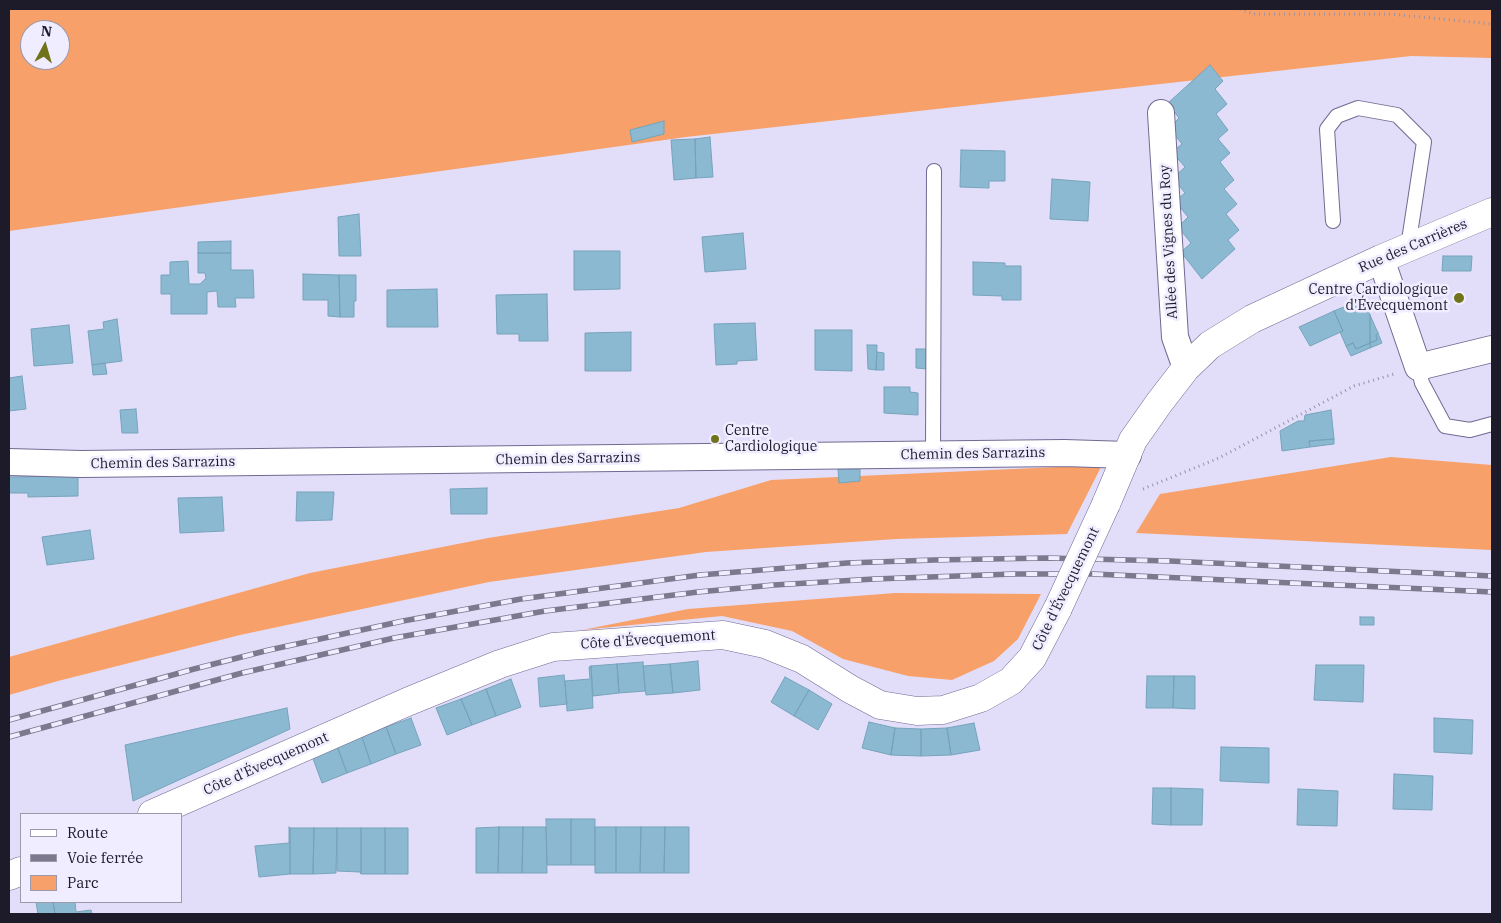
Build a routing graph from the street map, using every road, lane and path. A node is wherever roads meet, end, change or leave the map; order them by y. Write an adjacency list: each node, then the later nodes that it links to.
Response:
1 (1240, 9): 2 (path)
2 (1492, 24)
3 (1162, 113): 12 (street, Allée des Vignes du Roy)
4 (934, 171): 14 (lane)
5 (1492, 212): 7 (street, Rue des Carrières)
6 (1333, 221): 7 (lane)
7 (1408, 247): 8 (street, Rue des Carrières)
8 (1381, 259): 9 (street, Rue des Carrières); 11 (street)
9 (1252, 319): 12 (street, Côte d'Évecquemont)
10 (1492, 349): 11 (street)
11 (1418, 367): 13 (lane); 17 (path)
12 (1186, 368): 15 (street, Côte d'Évecquemont)
13 (1492, 424)
14 (933, 454): 15 (street, Chemin des Sarrazins); 16 (street, Chemin des Sarrazins)
15 (1128, 455): 17 (street, Côte d'Évecquemont)
16 (9, 462)
17 (1106, 504): 18 (street, Côte d'Évecquemont, bridge)
18 (154, 813)

